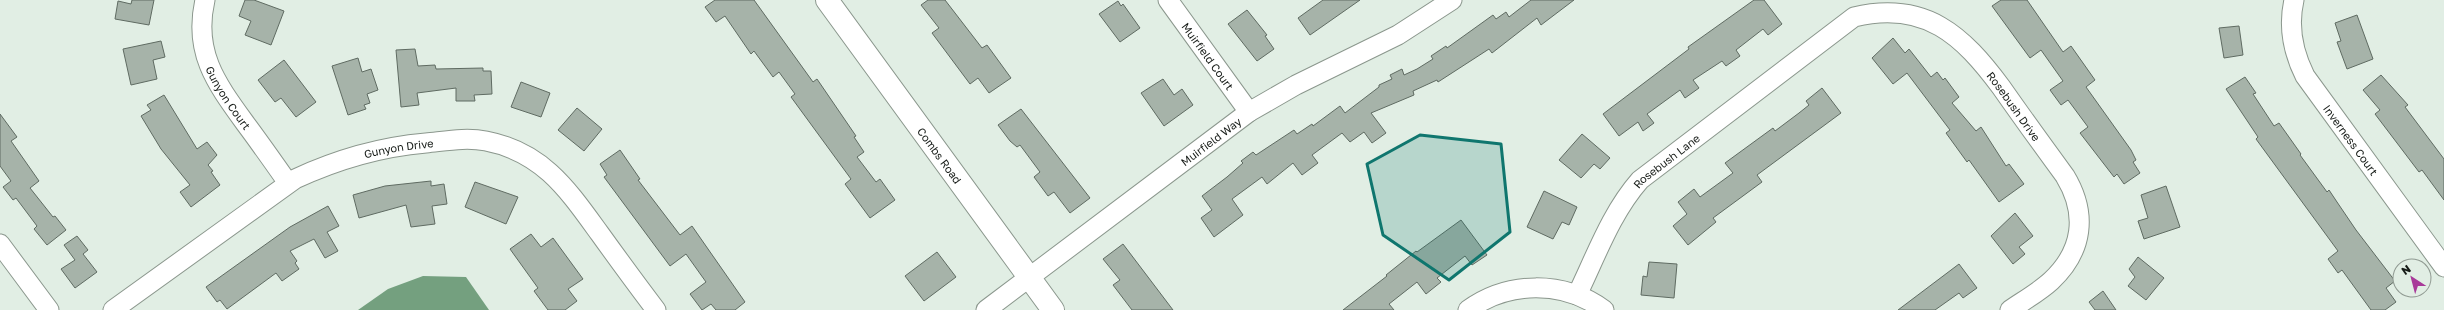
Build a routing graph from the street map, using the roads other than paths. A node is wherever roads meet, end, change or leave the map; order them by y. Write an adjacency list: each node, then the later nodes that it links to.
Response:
1 (204, 0): 8 (street, Gunyon Court)
2 (826, 0): 11 (street, Combs Road)
3 (1168, 0): 7 (street, Muirfield Court)
4 (1452, 0): 7 (street, Muirfield Way)
5 (2294, 0): 10 (street, Inverness Court)
6 (1895, 2): 12 (street, Rosebush Lane); 20 (street, Rosebush Drive)
7 (1249, 112): 11 (street, Muirfield Way)
8 (288, 183): 14 (street, Gunyon Drive); 15 (street, Gunyon Drive)
9 (0, 244): 13 (street)
10 (2444, 266)
11 (1029, 278): 16 (street, Muirfield Way); 17 (street, Combs Road)
12 (1577, 295): 18 (street); 19 (street)
13 (49, 310)
14 (113, 310)
15 (656, 310)
16 (986, 310)
17 (1053, 310)
18 (1468, 310)
19 (1604, 310)
20 (2010, 310)

